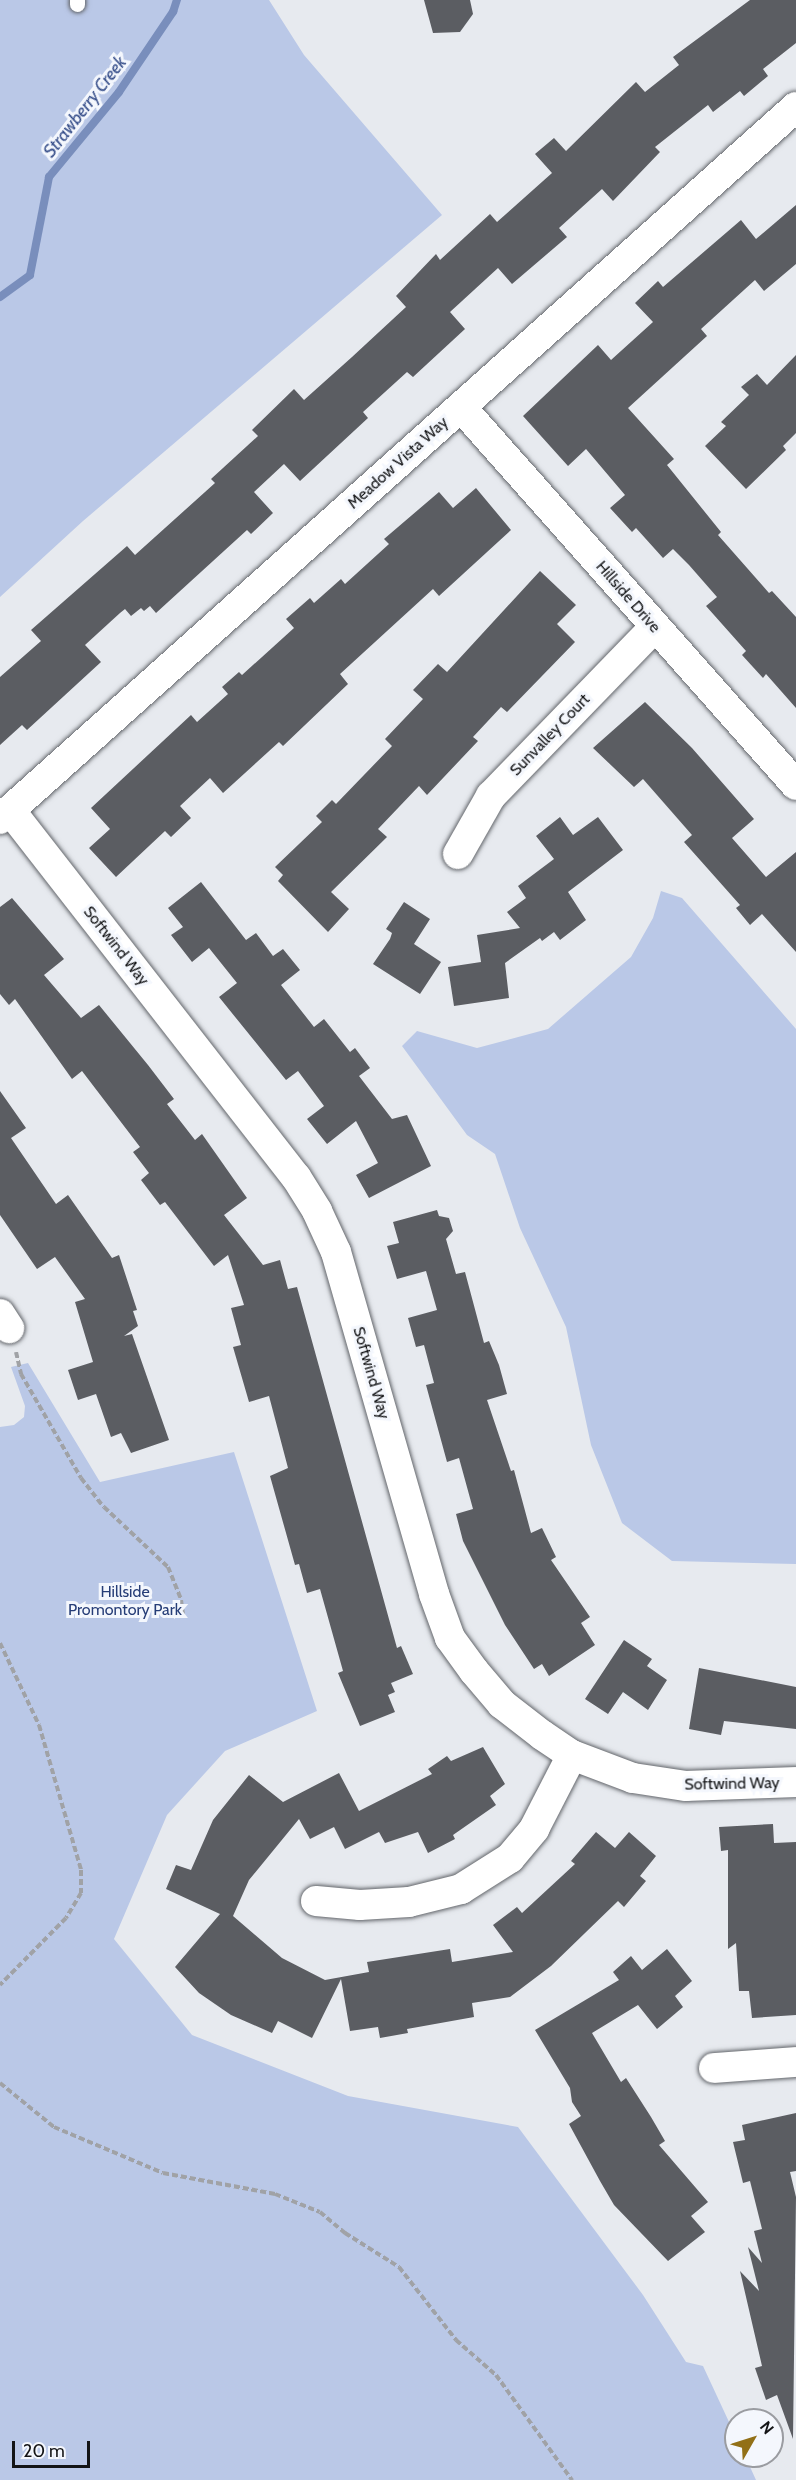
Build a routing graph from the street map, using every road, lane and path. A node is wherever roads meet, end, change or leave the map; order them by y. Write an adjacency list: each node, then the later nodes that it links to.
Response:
1 (796, 107): 2 (street, Meadow Vista Way)
2 (461, 407): 3 (street, Hillside Drive); 5 (street, Meadow Vista Way)
3 (655, 627): 4 (street, Hillside Drive); 6 (street, Sunvalley Court)
4 (796, 785)
5 (5, 814): 10 (street, Softwind Way)
6 (458, 854)
7 (5, 1322): 8 (path)
8 (183, 1615)
9 (0, 1643): 13 (path)
10 (572, 1755): 11 (street, Softwind Way); 12 (street)
11 (796, 1782)
12 (316, 1901)
13 (0, 1985)
14 (796, 2062): 15 (street)
15 (714, 2068)
16 (0, 2083): 17 (path)
17 (572, 2480)

